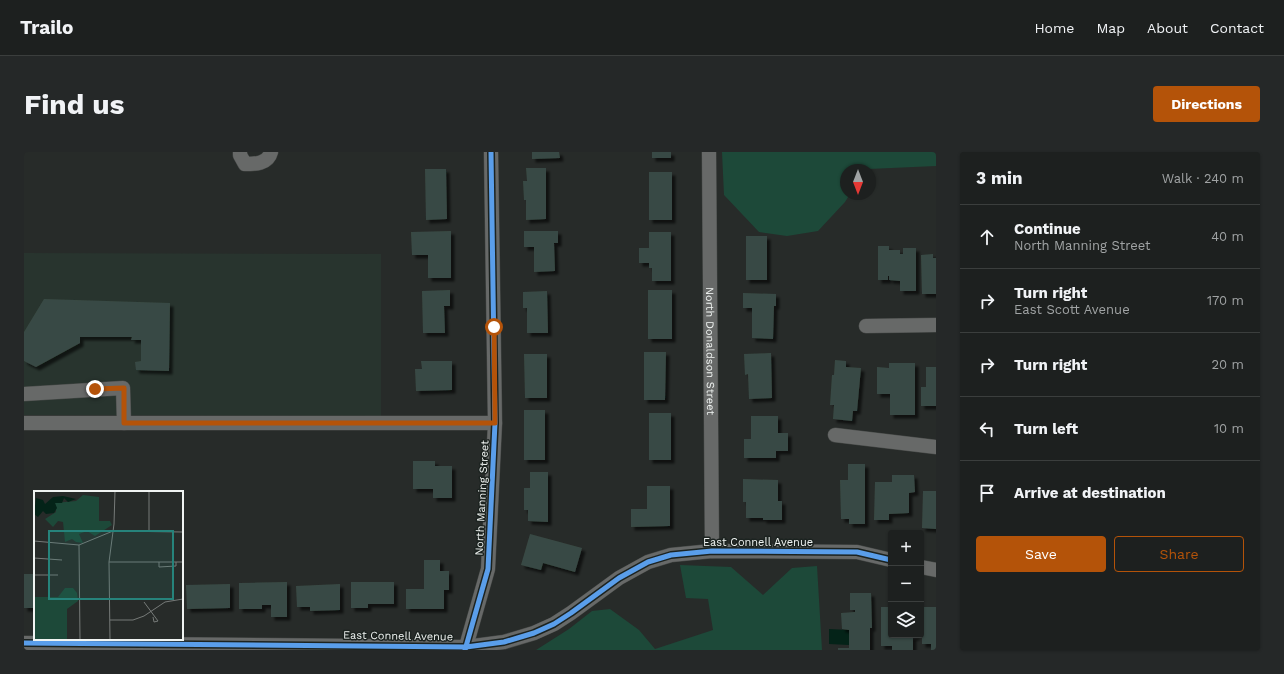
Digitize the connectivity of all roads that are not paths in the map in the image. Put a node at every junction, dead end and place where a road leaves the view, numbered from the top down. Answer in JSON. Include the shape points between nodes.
{"nodes":[{"id":1,"x":240,"y":152,"type":"edge"},
{"id":2,"x":271,"y":152,"type":"edge"},
{"id":3,"x":491,"y":152,"type":"edge"},
{"id":4,"x":709,"y":152,"type":"edge"},
{"id":5,"x":866,"y":326,"type":"dead end"},
{"id":6,"x":936,"y":326,"type":"edge"},
{"id":7,"x":24,"y":394,"type":"edge"},
{"id":8,"x":24,"y":423,"type":"edge"},
{"id":9,"x":124,"y":423,"type":"junction"},
{"id":10,"x":495,"y":423,"type":"junction"},
{"id":11,"x":835,"y":435,"type":"dead end"},
{"id":12,"x":936,"y":447,"type":"edge"},
{"id":13,"x":712,"y":551,"type":"junction"},
{"id":14,"x":888,"y":559,"type":"edge"},
{"id":15,"x":924,"y":568,"type":"edge"},
{"id":16,"x":936,"y":570,"type":"edge"},
{"id":17,"x":24,"y":643,"type":"edge"},
{"id":18,"x":198,"y":647,"type":"edge"},
{"id":19,"x":465,"y":648,"type":"edge"}],
"edges":[{"from":1,"to":2,"type":"street","via":[[245,164],[262,163]]},
{"from":3,"to":10,"type":"street","name":"North Manning Street"},
{"from":4,"to":13,"type":"street","name":"North Donaldson Street"},
{"from":5,"to":6,"type":"street"},
{"from":7,"to":9,"type":"street","via":[[124,388]]},
{"from":8,"to":9,"type":"street"},
{"from":9,"to":10,"type":"street"},
{"from":10,"to":19,"type":"street","name":"North Manning Street","via":[[488,569]]},
{"from":11,"to":12,"type":"street"},
{"from":13,"to":14,"type":"street","name":"East Connell Avenue","via":[[857,552]]},
{"from":13,"to":19,"type":"street","name":"East Connell Avenue","via":[[671,555],[648,562],[619,578],[547,627],[504,642]]},
{"from":15,"to":16,"type":"street"},
{"from":17,"to":18,"type":"street","name":"East Connell Avenue"},
{"from":18,"to":19,"type":"street","name":"East Connell Avenue"}]}
